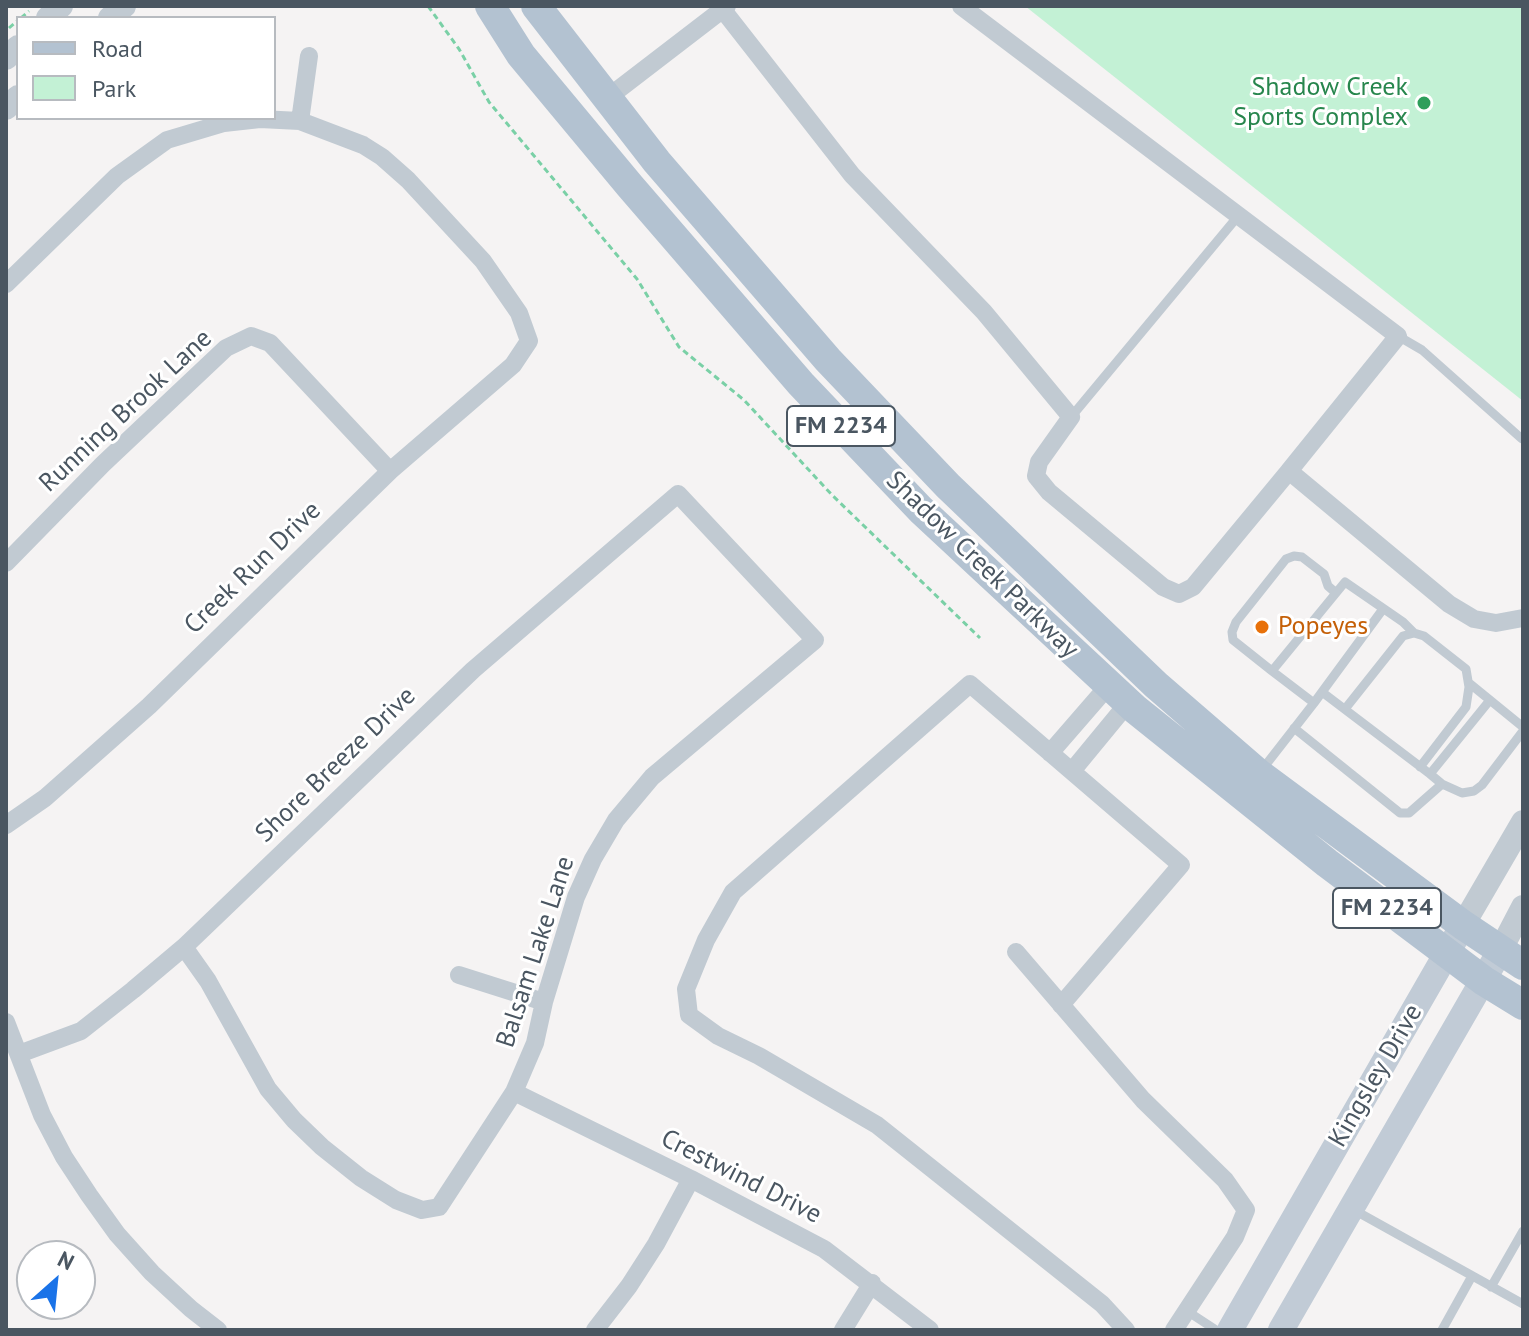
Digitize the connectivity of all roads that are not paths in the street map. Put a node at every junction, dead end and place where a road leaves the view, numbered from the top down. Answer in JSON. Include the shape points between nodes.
{"nodes":[{"id":1,"x":490,"y":6,"type":"edge"},
{"id":2,"x":536,"y":6,"type":"edge"},
{"id":3,"x":961,"y":6,"type":"edge"},
{"id":4,"x":725,"y":8,"type":"edge"},
{"id":5,"x":309,"y":56,"type":"dead end"},
{"id":6,"x":606,"y":99,"type":"junction"},
{"id":7,"x":251,"y":120,"type":"edge"},
{"id":8,"x":276,"y":120,"type":"edge"},
{"id":9,"x":300,"y":121,"type":"junction"},
{"id":10,"x":1239,"y":215,"type":"junction"},
{"id":11,"x":6,"y":284,"type":"edge"},
{"id":12,"x":1398,"y":336,"type":"junction"},
{"id":13,"x":1071,"y":417,"type":"junction"},
{"id":14,"x":1522,"y":439,"type":"edge"},
{"id":15,"x":390,"y":471,"type":"junction"},
{"id":16,"x":1289,"y":471,"type":"junction"},
{"id":17,"x":678,"y":494,"type":"joint"},
{"id":18,"x":6,"y":563,"type":"edge"},
{"id":19,"x":1336,"y":593,"type":"junction"},
{"id":20,"x":1383,"y":609,"type":"junction"},
{"id":21,"x":1523,"y":618,"type":"edge"},
{"id":22,"x":1414,"y":633,"type":"junction"},
{"id":23,"x":1272,"y":671,"type":"junction"},
{"id":24,"x":1469,"y":683,"type":"junction"},
{"id":25,"x":1322,"y":692,"type":"junction"},
{"id":26,"x":1119,"y":694,"type":"junction"},
{"id":27,"x":1490,"y":700,"type":"junction"},
{"id":28,"x":1314,"y":703,"type":"junction"},
{"id":29,"x":1345,"y":709,"type":"junction"},
{"id":30,"x":1294,"y":728,"type":"junction"},
{"id":31,"x":1523,"y":729,"type":"edge"},
{"id":32,"x":1050,"y":753,"type":"junction"},
{"id":33,"x":1420,"y":767,"type":"junction"},
{"id":34,"x":1072,"y":771,"type":"junction"},
{"id":35,"x":1259,"y":774,"type":"junction"},
{"id":36,"x":1430,"y":774,"type":"junction"},
{"id":37,"x":1442,"y":784,"type":"junction"},
{"id":38,"x":1523,"y":822,"type":"edge"},
{"id":39,"x":6,"y":825,"type":"edge"},
{"id":40,"x":1523,"y":907,"type":"edge"},
{"id":41,"x":1463,"y":925,"type":"junction"},
{"id":42,"x":184,"y":947,"type":"junction"},
{"id":43,"x":1016,"y":952,"type":"dead end"},
{"id":44,"x":1447,"y":953,"type":"junction"},
{"id":45,"x":1512,"y":958,"type":"edge"},
{"id":46,"x":459,"y":975,"type":"dead end"},
{"id":47,"x":1484,"y":981,"type":"junction"},
{"id":48,"x":544,"y":1002,"type":"junction"},
{"id":49,"x":1061,"y":1005,"type":"junction"},
{"id":50,"x":1523,"y":1005,"type":"edge"},
{"id":51,"x":6,"y":1022,"type":"edge"},
{"id":52,"x":19,"y":1054,"type":"junction"},
{"id":53,"x":514,"y":1092,"type":"junction"},
{"id":54,"x":691,"y":1179,"type":"junction"},
{"id":55,"x":1351,"y":1208,"type":"junction"},
{"id":56,"x":1523,"y":1231,"type":"edge"},
{"id":57,"x":1519,"y":1248,"type":"edge"},
{"id":58,"x":1472,"y":1276,"type":"junction"},
{"id":59,"x":872,"y":1283,"type":"junction"},
{"id":60,"x":1491,"y":1287,"type":"junction"},
{"id":61,"x":1523,"y":1304,"type":"edge"},
{"id":62,"x":1187,"y":1311,"type":"junction"},
{"id":63,"x":218,"y":1330,"type":"edge"},
{"id":64,"x":595,"y":1330,"type":"edge"},
{"id":65,"x":843,"y":1330,"type":"edge"},
{"id":66,"x":930,"y":1330,"type":"edge"},
{"id":67,"x":1126,"y":1330,"type":"edge"},
{"id":68,"x":1174,"y":1330,"type":"edge"},
{"id":69,"x":1216,"y":1330,"type":"edge"},
{"id":70,"x":1230,"y":1330,"type":"edge"},
{"id":71,"x":1281,"y":1330,"type":"edge"},
{"id":72,"x":1442,"y":1330,"type":"edge"}],
"edges":[{"from":1,"to":26,"type":"main road","name":"Shadow Creek Parkway","number":"FM 2234","via":[[521,55],[801,384],[921,510]]},
{"from":2,"to":6,"type":"main road","name":"Shadow Creek Parkway","number":"FM 2234"},
{"from":3,"to":10,"type":"street"},
{"from":4,"to":6,"type":"street"},
{"from":4,"to":13,"type":"street","via":[[852,175],[984,312]]},
{"from":5,"to":9,"type":"street"},
{"from":6,"to":35,"type":"main road","name":"Shadow Creek Parkway","number":"FM 2234","via":[[828,360],[948,486],[1156,685]]},
{"from":7,"to":11,"type":"street","via":[[167,140],[117,176]]},
{"from":8,"to":9,"type":"street"},
{"from":9,"to":15,"type":"street","name":"Creek Run Drive","via":[[363,145],[408,180],[483,261],[519,313],[529,341],[513,365]]},
{"from":10,"to":12,"type":"street"},
{"from":10,"to":13,"type":"lane"},
{"from":12,"to":14,"type":"lane","via":[[1422,350]]},
{"from":12,"to":16,"type":"street"},
{"from":13,"to":16,"type":"street","via":[[1039,462],[1036,476],[1163,587],[1179,594],[1193,587]]},
{"from":15,"to":18,"type":"street","name":"Running Brook Lane","via":[[270,343],[251,336],[226,348]]},
{"from":15,"to":39,"type":"street","name":"Creek Run Drive","via":[[149,706],[45,798]]},
{"from":16,"to":21,"type":"street","via":[[1449,604],[1474,619],[1496,623]]},
{"from":17,"to":42,"type":"street","name":"Shore Breeze Drive","via":[[473,670]]},
{"from":17,"to":48,"type":"street","name":"Balsam Lake Lane","via":[[815,640],[652,777],[616,820],[576,897]]},
{"from":19,"to":20,"type":"lane","via":[[1345,582]]},
{"from":19,"to":23,"type":"lane"},
{"from":19,"to":23,"type":"lane","via":[[1324,574],[1302,557],[1286,559],[1232,632],[1233,640]]},
{"from":20,"to":22,"type":"lane"},
{"from":20,"to":25,"type":"lane"},
{"from":22,"to":24,"type":"lane","via":[[1466,669]]},
{"from":22,"to":29,"type":"lane","via":[[1403,636]]},
{"from":23,"to":28,"type":"lane"},
{"from":24,"to":27,"type":"lane"},
{"from":24,"to":33,"type":"lane","via":[[1466,707]]},
{"from":25,"to":28,"type":"lane"},
{"from":25,"to":29,"type":"lane"},
{"from":26,"to":32,"type":"street"},
{"from":26,"to":34,"type":"street"},
{"from":26,"to":44,"type":"main road","name":"Shadow Creek Parkway","number":"FM 2234","via":[[1243,798]]},
{"from":27,"to":31,"type":"lane"},
{"from":27,"to":36,"type":"lane"},
{"from":28,"to":30,"type":"lane"},
{"from":29,"to":33,"type":"lane"},
{"from":30,"to":35,"type":"lane"},
{"from":30,"to":37,"type":"lane","via":[[1400,813],[1409,813]]},
{"from":31,"to":37,"type":"lane","via":[[1474,791],[1462,793]]},
{"from":32,"to":34,"type":"street"},
{"from":32,"to":67,"type":"street","via":[[970,684],[733,892],[686,989],[689,1015],[877,1125],[1102,1304]]},
{"from":33,"to":36,"type":"lane"},
{"from":34,"to":49,"type":"street","via":[[1181,865]]},
{"from":35,"to":41,"type":"main road","name":"Shadow Creek Parkway","number":"FM 2234"},
{"from":36,"to":37,"type":"lane"},
{"from":38,"to":41,"type":"street","name":"Kingsley Drive"},
{"from":40,"to":45,"type":"street","name":"Kingsley Drive"},
{"from":41,"to":44,"type":"main road","name":"Kingsley Drive"},
{"from":41,"to":45,"type":"main road","name":"Shadow Creek Parkway","number":"FM 2234"},
{"from":42,"to":52,"type":"street","name":"Shore Breeze Drive","via":[[81,1031]]},
{"from":42,"to":53,"type":"street","name":"Balsam Lake Lane","via":[[268,1089],[322,1147],[396,1200],[422,1210],[439,1207]]},
{"from":43,"to":49,"type":"street"},
{"from":44,"to":47,"type":"main road","name":"Shadow Creek Parkway","number":"FM 2234"},
{"from":44,"to":70,"type":"main road","name":"Kingsley Drive"},
{"from":45,"to":47,"type":"main road","name":"Kingsley Drive"},
{"from":46,"to":48,"type":"street"},
{"from":47,"to":50,"type":"main road","name":"Shadow Creek Parkway","number":"FM 2234"},
{"from":47,"to":55,"type":"main road","name":"Kingsley Drive"},
{"from":48,"to":53,"type":"street","name":"Balsam Lake Lane","via":[[535,1043]]},
{"from":49,"to":62,"type":"street","via":[[1143,1100],[1225,1180],[1246,1210],[1235,1237]]},
{"from":51,"to":52,"type":"street"},
{"from":52,"to":63,"type":"street","via":[[42,1115],[96,1205],[152,1273]]},
{"from":53,"to":54,"type":"street","name":"Crestwind Drive"},
{"from":54,"to":59,"type":"street","name":"Crestwind Drive","via":[[824,1249]]},
{"from":54,"to":64,"type":"street","via":[[656,1244]]},
{"from":55,"to":58,"type":"lane"},
{"from":55,"to":71,"type":"main road","name":"Kingsley Drive"},
{"from":56,"to":57,"type":"lane"},
{"from":57,"to":60,"type":"lane"},
{"from":58,"to":60,"type":"lane"},
{"from":58,"to":72,"type":"lane"},
{"from":59,"to":65,"type":"street"},
{"from":59,"to":66,"type":"street","name":"Crestwind Drive"},
{"from":60,"to":61,"type":"lane"},
{"from":62,"to":68,"type":"street"},
{"from":62,"to":69,"type":"lane"}]}
